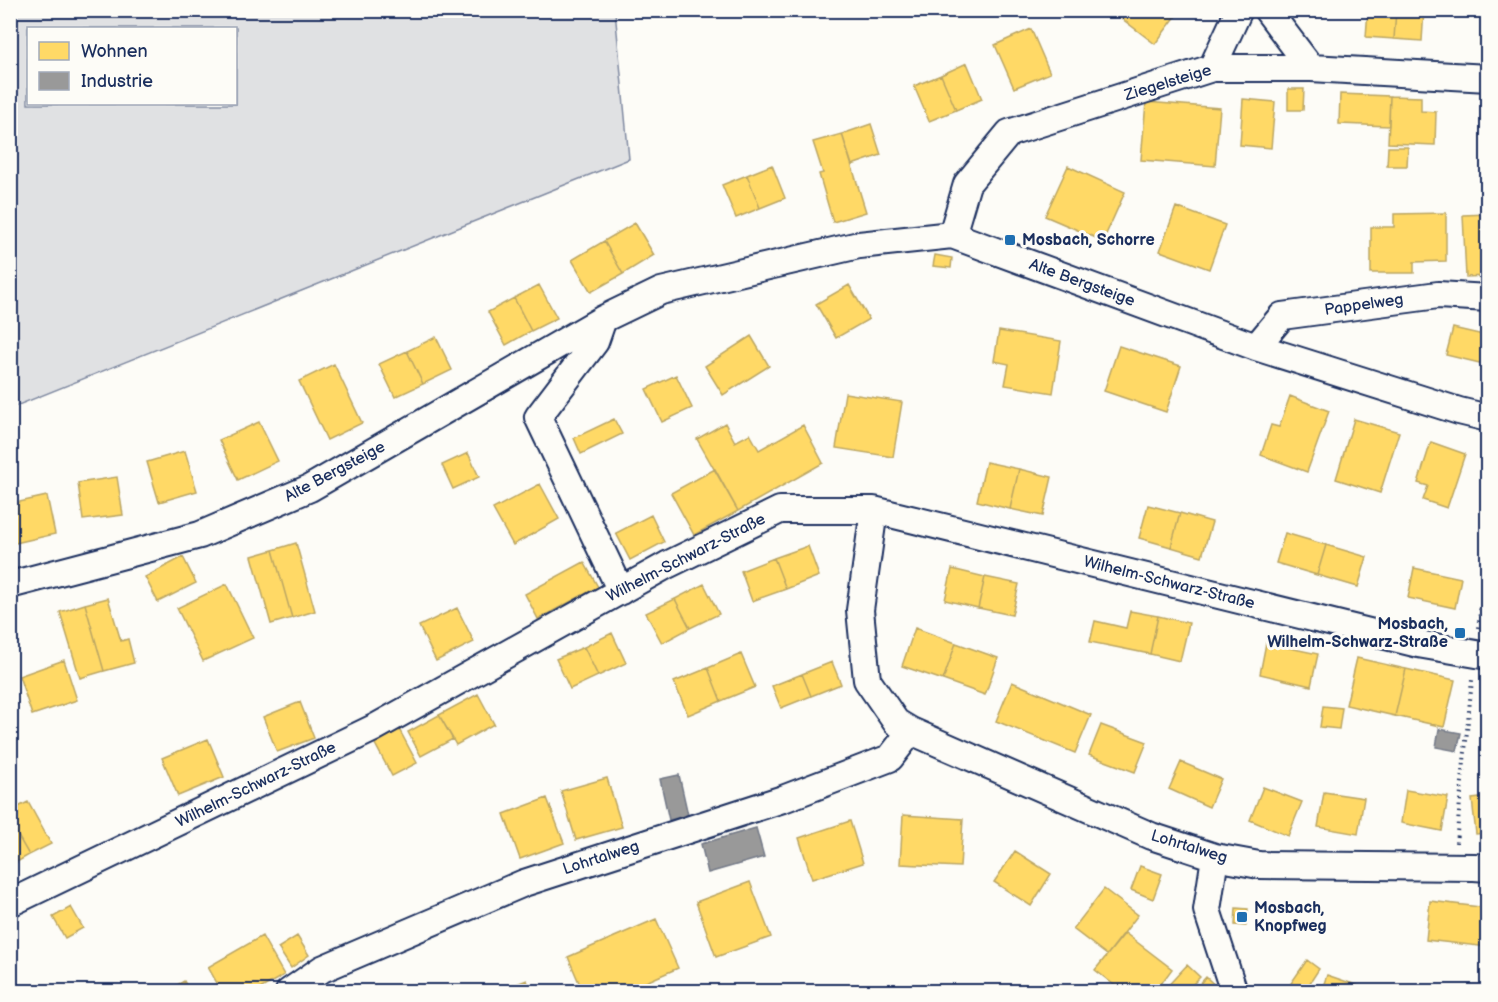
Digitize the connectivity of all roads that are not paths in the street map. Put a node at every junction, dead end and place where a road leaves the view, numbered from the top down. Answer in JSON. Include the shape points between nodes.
{"nodes":[{"id":1,"x":1239,"y":10,"type":"edge"},
{"id":2,"x":1267,"y":10,"type":"edge"},
{"id":3,"x":1311,"y":68,"type":"junction"},
{"id":4,"x":1212,"y":69,"type":"junction"},
{"id":5,"x":1488,"y":78,"type":"edge"},
{"id":6,"x":952,"y":235,"type":"junction"},
{"id":7,"x":1488,"y":298,"type":"edge"},
{"id":8,"x":603,"y":319,"type":"junction"},
{"id":9,"x":1256,"y":347,"type":"junction"},
{"id":10,"x":1488,"y":418,"type":"edge"},
{"id":11,"x":874,"y":510,"type":"junction"},
{"id":12,"x":10,"y":585,"type":"edge"},
{"id":13,"x":621,"y":591,"type":"junction"},
{"id":14,"x":1481,"y":655,"type":"edge"},
{"id":15,"x":911,"y":731,"type":"junction"},
{"id":16,"x":1215,"y":857,"type":"junction"},
{"id":17,"x":1488,"y":868,"type":"edge"},
{"id":18,"x":10,"y":903,"type":"edge"},
{"id":19,"x":289,"y":992,"type":"edge"},
{"id":20,"x":1234,"y":992,"type":"edge"}],
"edges":[{"from":1,"to":4,"type":"street"},
{"from":2,"to":3,"type":"street"},
{"from":3,"to":4,"type":"street","name":"Ziegelsteige"},
{"from":3,"to":5,"type":"street","name":"Ziegelsteige"},
{"from":4,"to":6,"type":"street","name":"Ziegelsteige","via":[[1009,133],[967,184]]},
{"from":6,"to":8,"type":"street","name":"Alte Bergsteige","via":[[859,245],[661,291]]},
{"from":6,"to":9,"type":"street","name":"Alte Bergsteige"},
{"from":7,"to":9,"type":"street","name":"Pappelweg","via":[[1438,295],[1282,316]]},
{"from":8,"to":12,"type":"street","name":"Alte Bergsteige","via":[[310,488],[200,535]]},
{"from":8,"to":13,"type":"street","via":[[595,342],[538,417]]},
{"from":9,"to":10,"type":"street","name":"Alte Bergsteige"},
{"from":11,"to":13,"type":"street","name":"Wilhelm-Schwarz-Straße","via":[[780,510]]},
{"from":11,"to":14,"type":"street","name":"Wilhelm-Schwarz-Straße","via":[[1418,644]]},
{"from":11,"to":15,"type":"street","name":"Lohrtalweg","via":[[860,610],[867,680],[896,722]]},
{"from":13,"to":18,"type":"street","name":"Wilhelm-Schwarz-Straße","via":[[374,728]]},
{"from":15,"to":16,"type":"street","name":"Lohrtalweg","via":[[1150,836]]},
{"from":15,"to":19,"type":"street","name":"Lohrtalweg","via":[[890,758],[783,799],[524,883],[322,969]]},
{"from":16,"to":17,"type":"street","name":"Lohrtalweg","via":[[1259,865]]},
{"from":16,"to":20,"type":"street","via":[[1207,910]]}]}
